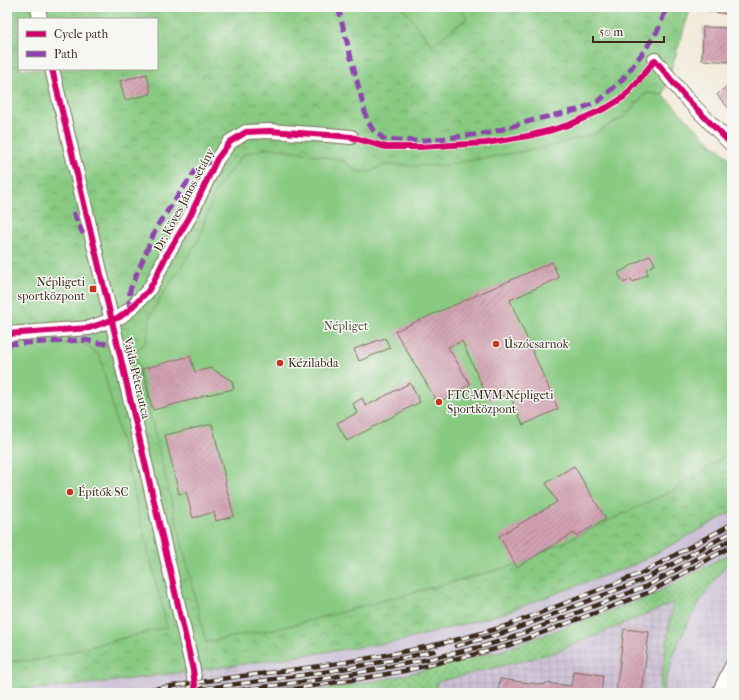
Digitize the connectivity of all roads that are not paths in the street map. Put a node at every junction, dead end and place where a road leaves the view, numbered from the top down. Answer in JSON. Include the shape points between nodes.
{"nodes":[{"id":1,"x":38,"y":7,"type":"edge"},
{"id":2,"x":40,"y":18,"type":"edge"},
{"id":3,"x":655,"y":60,"type":"dead end"},
{"id":4,"x":52,"y":70,"type":"edge"},
{"id":5,"x":351,"y":137,"type":"dead end"},
{"id":6,"x":732,"y":145,"type":"edge"},
{"id":7,"x":112,"y":320,"type":"junction"},
{"id":8,"x":7,"y":334,"type":"edge"},
{"id":9,"x":732,"y":666,"type":"edge"},
{"id":10,"x":196,"y":693,"type":"edge"},
{"id":11,"x":719,"y":693,"type":"edge"}],
"edges":[{"from":1,"to":2,"type":"street"},
{"from":3,"to":6,"type":"street","via":[[685,97]]},
{"from":4,"to":7,"type":"street","name":"Vajda Péter utca"},
{"from":5,"to":7,"type":"street","name":"Dr. Köves János sétány","via":[[246,132],[230,142],[217,159],[189,218],[148,291],[124,315]]},
{"from":7,"to":8,"type":"street","name":"Dr. Köves János sétány","via":[[89,328]]},
{"from":7,"to":10,"type":"street","name":"Vajda Péter utca","via":[[193,670]]},
{"from":9,"to":11,"type":"street"}]}
